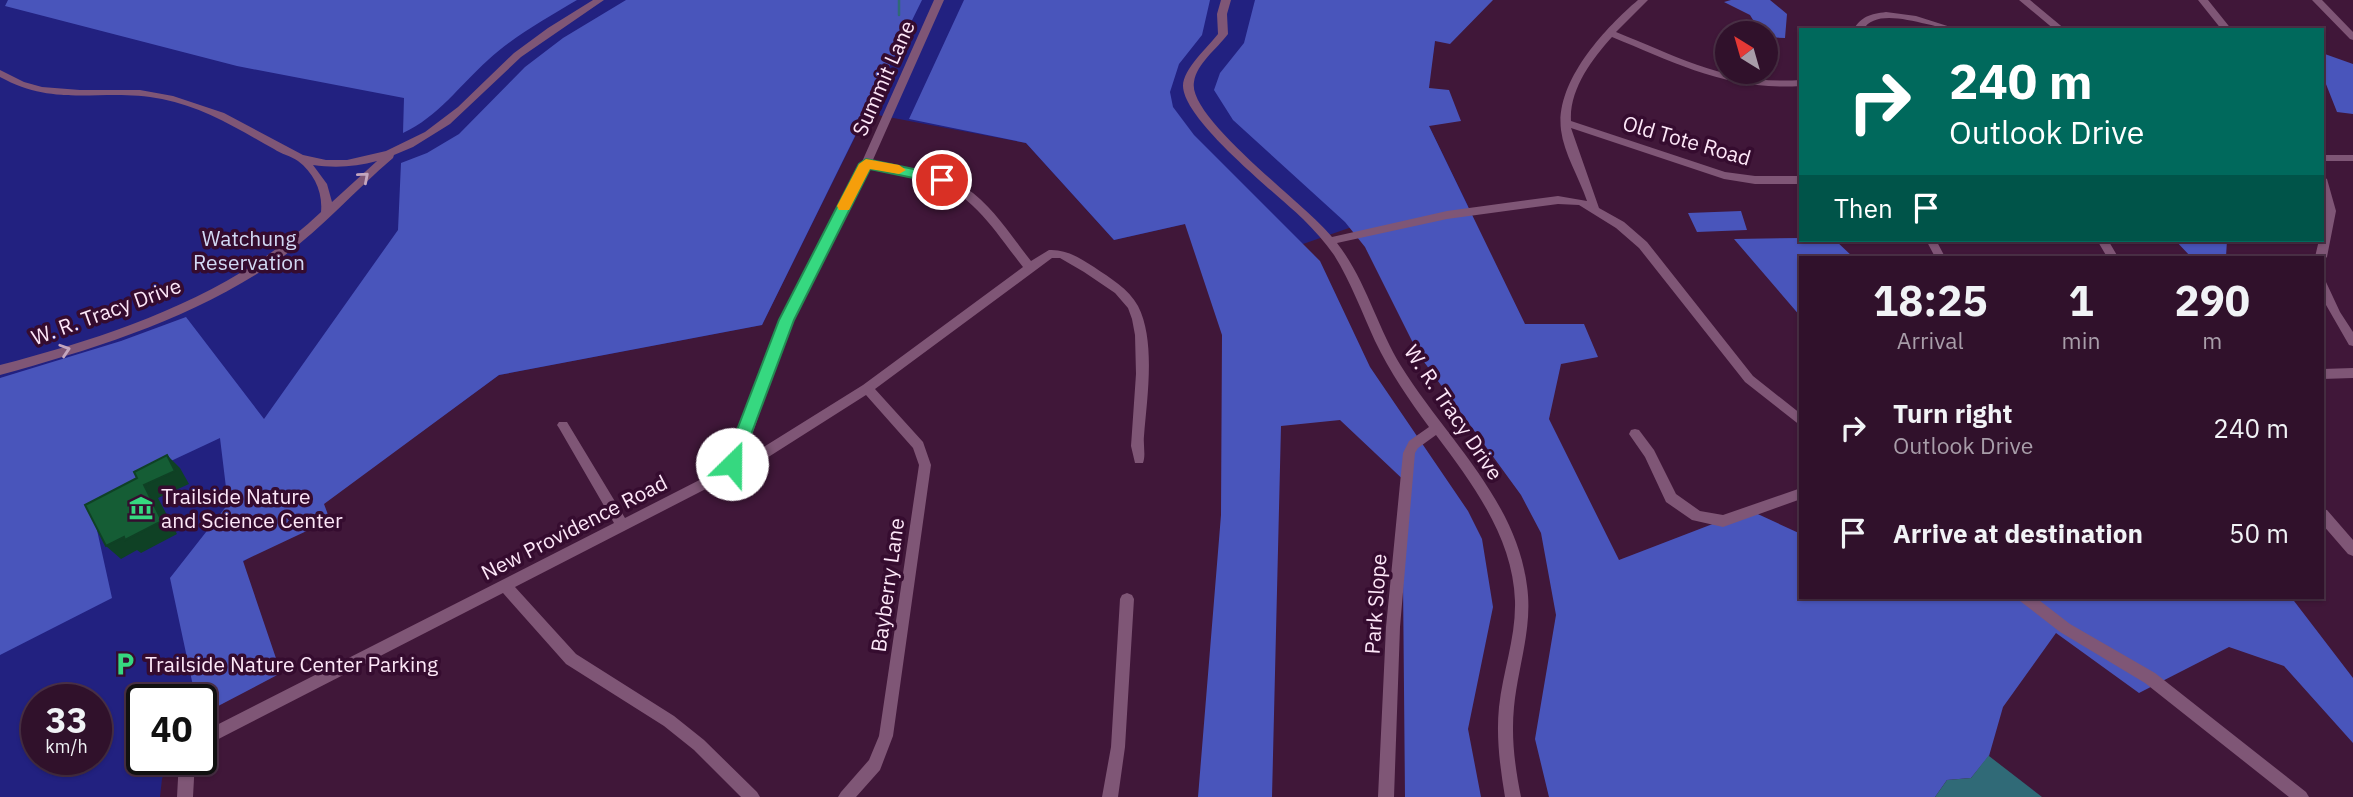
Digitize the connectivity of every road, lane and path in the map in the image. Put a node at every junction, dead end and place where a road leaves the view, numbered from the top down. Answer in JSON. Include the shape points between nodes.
{"nodes":[{"id":1,"x":598,"y":0,"type":"edge"},
{"id":2,"x":939,"y":0,"type":"edge"},
{"id":3,"x":1226,"y":0,"type":"edge"},
{"id":4,"x":2024,"y":0,"type":"edge"},
{"id":5,"x":2203,"y":0,"type":"edge"},
{"id":6,"x":2317,"y":0,"type":"edge"},
{"id":7,"x":1640,"y":1,"type":"edge"},
{"id":8,"x":1859,"y":28,"type":"edge"},
{"id":9,"x":1949,"y":28,"type":"edge"},
{"id":10,"x":2059,"y":28,"type":"edge"},
{"id":11,"x":2225,"y":28,"type":"edge"},
{"id":12,"x":1611,"y":33,"type":"junction"},
{"id":13,"x":2353,"y":37,"type":"edge"},
{"id":14,"x":1,"y":75,"type":"edge"},
{"id":15,"x":1799,"y":83,"type":"edge"},
{"id":16,"x":1564,"y":123,"type":"junction"},
{"id":17,"x":395,"y":151,"type":"junction"},
{"id":18,"x":2324,"y":158,"type":"edge"},
{"id":19,"x":2353,"y":158,"type":"edge"},
{"id":20,"x":302,"y":159,"type":"junction"},
{"id":21,"x":866,"y":164,"type":"junction"},
{"id":22,"x":1799,"y":180,"type":"edge"},
{"id":23,"x":2324,"y":186,"type":"edge"},
{"id":24,"x":1594,"y":207,"type":"junction"},
{"id":25,"x":326,"y":214,"type":"junction"},
{"id":26,"x":1331,"y":241,"type":"junction"},
{"id":27,"x":2321,"y":256,"type":"edge"},
{"id":28,"x":1030,"y":268,"type":"junction"},
{"id":29,"x":2324,"y":290,"type":"edge"},
{"id":30,"x":2353,"y":342,"type":"edge"},
{"id":31,"x":0,"y":370,"type":"edge"},
{"id":32,"x":2353,"y":373,"type":"edge"},
{"id":33,"x":2324,"y":374,"type":"edge"},
{"id":34,"x":867,"y":388,"type":"junction"},
{"id":35,"x":1799,"y":419,"type":"edge"},
{"id":36,"x":563,"y":425,"type":"dead end"},
{"id":37,"x":1437,"y":428,"type":"junction"},
{"id":38,"x":1635,"y":434,"type":"dead end"},
{"id":39,"x":1139,"y":459,"type":"dead end"},
{"id":40,"x":722,"y":475,"type":"junction"},
{"id":41,"x":1799,"y":494,"type":"edge"},
{"id":42,"x":2324,"y":516,"type":"edge"},
{"id":43,"x":622,"y":525,"type":"junction"},
{"id":44,"x":2353,"y":550,"type":"edge"},
{"id":45,"x":505,"y":586,"type":"junction"},
{"id":46,"x":1127,"y":599,"type":"dead end"},
{"id":47,"x":2028,"y":599,"type":"edge"},
{"id":48,"x":217,"y":733,"type":"edge"},
{"id":49,"x":186,"y":775,"type":"edge"},
{"id":50,"x":185,"y":797,"type":"edge"},
{"id":51,"x":752,"y":797,"type":"edge"},
{"id":52,"x":846,"y":797,"type":"edge"},
{"id":53,"x":1110,"y":797,"type":"edge"},
{"id":54,"x":1386,"y":797,"type":"edge"},
{"id":55,"x":1513,"y":797,"type":"edge"},
{"id":56,"x":2301,"y":797,"type":"edge"}],
"edges":[{"from":1,"to":17,"type":"street","name":"W. R. Tracy Drive","via":[[539,37],[446,122]]},
{"from":2,"to":21,"type":"street","name":"Summit Lane"},
{"from":3,"to":26,"type":"street","name":"W. R. Tracy Drive","via":[[1223,34],[1194,70],[1188,84],[1190,98],[1213,130]]},
{"from":4,"to":10,"type":"street"},
{"from":5,"to":11,"type":"street"},
{"from":6,"to":13,"type":"street"},
{"from":7,"to":12,"type":"street"},
{"from":8,"to":9,"type":"street","via":[[1867,16],[1888,12]]},
{"from":12,"to":15,"type":"street","via":[[1730,80],[1773,86]]},
{"from":12,"to":16,"type":"street","via":[[1568,95]]},
{"from":14,"to":20,"type":"street","name":"W. R. Tracy Drive","via":[[68,95],[143,93],[183,101]]},
{"from":16,"to":22,"type":"street","name":"Old Tote Road","via":[[1724,175]]},
{"from":16,"to":24,"type":"street"},
{"from":17,"to":20,"type":"street","name":"W. R. Tracy Drive","via":[[346,162]]},
{"from":25,"to":17,"type":"street","name":"W. R. Tracy Drive","one_way":true},
{"from":18,"to":19,"type":"street"},
{"from":20,"to":25,"type":"street","name":"W. R. Tracy Drive","via":[[325,189]]},
{"from":21,"to":28,"type":"street","via":[[933,176],[960,188]]},
{"from":21,"to":40,"type":"street","name":"Summit Lane","via":[[786,320],[737,456]]},
{"from":23,"to":27,"type":"street","via":[[2332,211]]},
{"from":24,"to":26,"type":"street","via":[[1558,200],[1428,218]]},
{"from":24,"to":35,"type":"street","via":[[1643,245],[1740,368]]},
{"from":31,"to":25,"type":"street","name":"W. R. Tracy Drive","one_way":true,"via":[[104,338],[188,304],[277,255]]},
{"from":26,"to":37,"type":"street","name":"W. R. Tracy Drive","via":[[1395,366]]},
{"from":28,"to":34,"type":"street","name":"New Providence Road"},
{"from":28,"to":39,"type":"street","name":"New Providence Road","via":[[1053,253],[1063,255],[1119,291],[1136,313],[1141,332]]},
{"from":29,"to":30,"type":"street"},
{"from":32,"to":33,"type":"street"},
{"from":34,"to":40,"type":"street","name":"New Providence Road"},
{"from":34,"to":52,"type":"street","name":"Bayberry Lane","via":[[919,446],[926,465],[886,736],[875,765]]},
{"from":36,"to":43,"type":"street"},
{"from":37,"to":54,"type":"street","name":"Park Slope","via":[[1409,453],[1393,627]]},
{"from":37,"to":55,"type":"street","name":"W. R. Tracy Drive","via":[[1489,502],[1517,564],[1522,618],[1505,723]]},
{"from":38,"to":41,"type":"street","via":[[1655,463],[1665,491],[1697,516],[1723,521]]},
{"from":40,"to":43,"type":"street","name":"New Providence Road"},
{"from":42,"to":44,"type":"street"},
{"from":43,"to":45,"type":"street","name":"New Providence Road"},
{"from":45,"to":48,"type":"street","name":"New Providence Road"},
{"from":45,"to":51,"type":"street","via":[[570,659],[669,721]]},
{"from":46,"to":53,"type":"street","via":[[1118,747]]},
{"from":47,"to":56,"type":"street","via":[[2065,628],[2150,678]]},
{"from":49,"to":50,"type":"street"}]}
